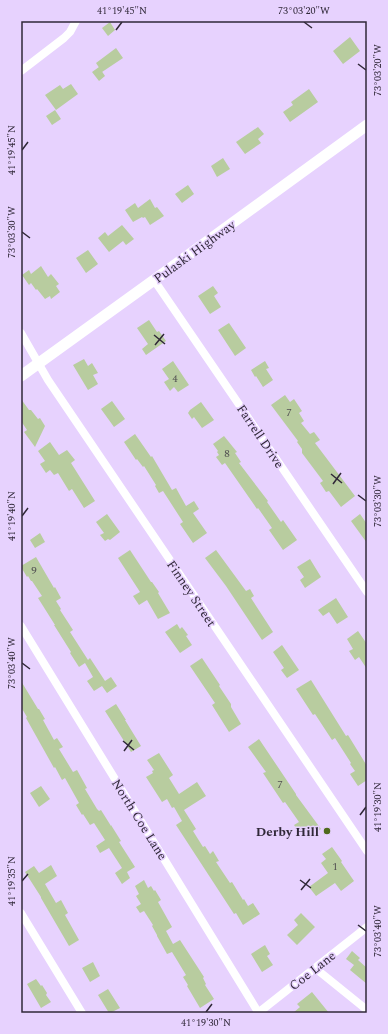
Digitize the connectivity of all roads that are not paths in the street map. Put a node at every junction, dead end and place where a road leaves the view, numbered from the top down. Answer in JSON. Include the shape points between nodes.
{"nodes":[{"id":1,"x":76,"y":21,"type":"edge"},
{"id":2,"x":21,"y":70,"type":"edge"},
{"id":3,"x":367,"y":125,"type":"edge"},
{"id":4,"x":154,"y":280,"type":"junction"},
{"id":5,"x":21,"y":333,"type":"edge"},
{"id":6,"x":38,"y":364,"type":"junction"},
{"id":7,"x":21,"y":376,"type":"edge"},
{"id":8,"x":367,"y":592,"type":"edge"},
{"id":9,"x":21,"y":626,"type":"edge"},
{"id":10,"x":367,"y":851,"type":"edge"},
{"id":11,"x":21,"y":913,"type":"edge"},
{"id":12,"x":367,"y":927,"type":"edge"},
{"id":13,"x":315,"y":968,"type":"junction"},
{"id":14,"x":367,"y":1010,"type":"edge"},
{"id":15,"x":82,"y":1013,"type":"edge"},
{"id":16,"x":258,"y":1013,"type":"edge"}],
"edges":[{"from":1,"to":2,"type":"street","via":[[64,38]]},
{"from":3,"to":4,"type":"main road","name":"Pulaski Highway"},
{"from":4,"to":6,"type":"main road","name":"Pulaski Highway"},
{"from":4,"to":8,"type":"street","name":"Farrell Drive"},
{"from":5,"to":6,"type":"street","name":"Finney Street"},
{"from":6,"to":7,"type":"main road","name":"Pulaski Highway"},
{"from":6,"to":10,"type":"street","name":"Finney Street"},
{"from":9,"to":16,"type":"street","name":"North Coe Lane"},
{"from":11,"to":15,"type":"street"},
{"from":12,"to":13,"type":"street","name":"Coe Lane"},
{"from":13,"to":14,"type":"street"},
{"from":13,"to":16,"type":"street","name":"Coe Lane"}]}
